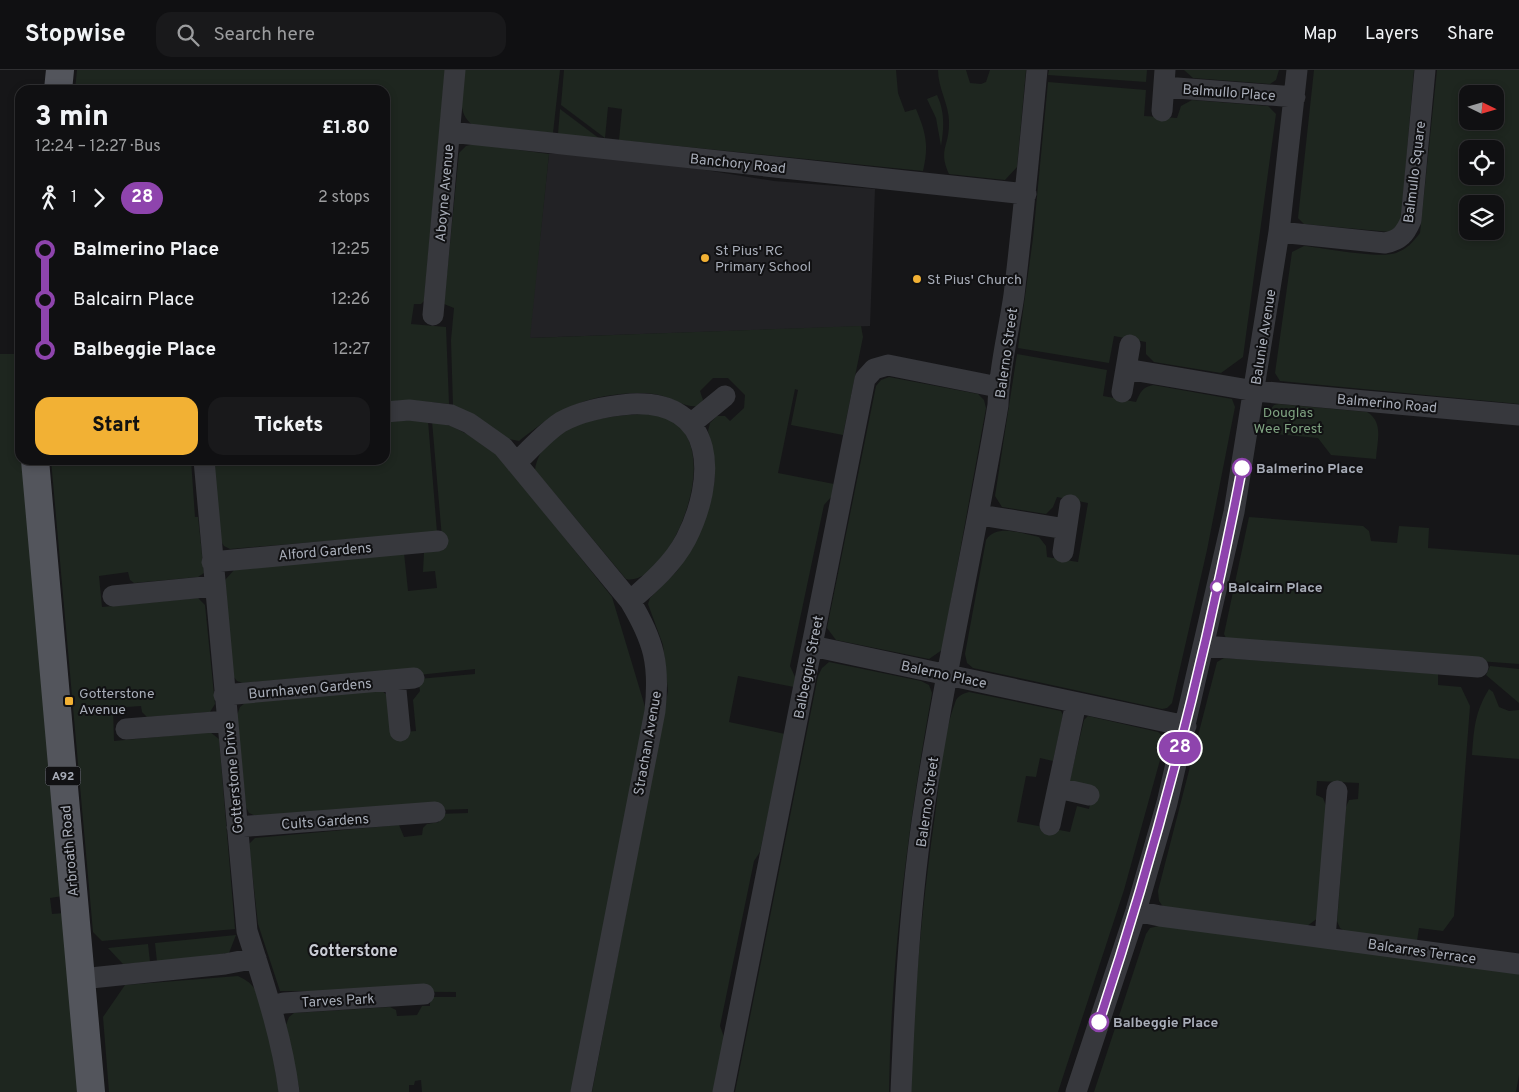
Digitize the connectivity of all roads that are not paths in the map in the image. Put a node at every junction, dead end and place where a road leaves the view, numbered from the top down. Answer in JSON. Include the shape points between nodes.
{"nodes":[{"id":1,"x":60,"y":70,"type":"edge"},
{"id":2,"x":455,"y":70,"type":"edge"},
{"id":3,"x":1037,"y":70,"type":"edge"},
{"id":4,"x":1297,"y":70,"type":"edge"},
{"id":5,"x":1425,"y":70,"type":"edge"},
{"id":6,"x":1165,"y":79,"type":"edge"},
{"id":7,"x":58,"y":85,"type":"edge"},
{"id":8,"x":1295,"y":97,"type":"junction"},
{"id":9,"x":1162,"y":110,"type":"dead end"},
{"id":10,"x":450,"y":132,"type":"junction"},
{"id":11,"x":1026,"y":194,"type":"junction"},
{"id":12,"x":1279,"y":232,"type":"junction"},
{"id":13,"x":433,"y":315,"type":"dead end"},
{"id":14,"x":1130,"y":345,"type":"dead end"},
{"id":15,"x":1126,"y":369,"type":"junction"},
{"id":16,"x":998,"y":387,"type":"junction"},
{"id":17,"x":1255,"y":391,"type":"junction"},
{"id":18,"x":1122,"y":392,"type":"dead end"},
{"id":19,"x":725,"y":396,"type":"dead end"},
{"id":20,"x":390,"y":412,"type":"edge"},
{"id":21,"x":1519,"y":415,"type":"edge"},
{"id":22,"x":692,"y":424,"type":"junction"},
{"id":23,"x":516,"y":463,"type":"junction"},
{"id":24,"x":35,"y":465,"type":"edge"},
{"id":25,"x":204,"y":465,"type":"edge"},
{"id":26,"x":1070,"y":505,"type":"dead end"},
{"id":27,"x":980,"y":515,"type":"junction"},
{"id":28,"x":1066,"y":529,"type":"junction"},
{"id":29,"x":438,"y":541,"type":"dead end"},
{"id":30,"x":1063,"y":552,"type":"dead end"},
{"id":31,"x":212,"y":562,"type":"junction"},
{"id":32,"x":215,"y":586,"type":"junction"},
{"id":33,"x":113,"y":596,"type":"dead end"},
{"id":34,"x":630,"y":601,"type":"junction"},
{"id":35,"x":812,"y":646,"type":"junction"},
{"id":36,"x":1204,"y":646,"type":"junction"},
{"id":37,"x":1478,"y":667,"type":"dead end"},
{"id":38,"x":948,"y":675,"type":"junction"},
{"id":39,"x":224,"y":695,"type":"junction"},
{"id":40,"x":1076,"y":703,"type":"junction"},
{"id":41,"x":227,"y":721,"type":"junction"},
{"id":42,"x":1186,"y":726,"type":"junction"},
{"id":43,"x":126,"y":729,"type":"dead end"},
{"id":44,"x":400,"y":731,"type":"dead end"},
{"id":45,"x":1058,"y":788,"type":"junction"},
{"id":46,"x":1337,"y":791,"type":"dead end"},
{"id":47,"x":1089,"y":794,"type":"dead end"},
{"id":48,"x":435,"y":812,"type":"dead end"},
{"id":49,"x":1050,"y":825,"type":"dead end"},
{"id":50,"x":237,"y":827,"type":"junction"},
{"id":51,"x":1136,"y":911,"type":"junction"},
{"id":52,"x":1325,"y":938,"type":"junction"},
{"id":53,"x":256,"y":958,"type":"junction"},
{"id":54,"x":1519,"y":964,"type":"edge"},
{"id":55,"x":81,"y":979,"type":"junction"},
{"id":56,"x":412,"y":1002,"type":"dead end"},
{"id":57,"x":271,"y":1006,"type":"junction"},
{"id":58,"x":91,"y":1092,"type":"edge"},
{"id":59,"x":289,"y":1092,"type":"edge"},
{"id":60,"x":581,"y":1092,"type":"edge"},
{"id":61,"x":723,"y":1092,"type":"edge"},
{"id":62,"x":901,"y":1092,"type":"edge"},
{"id":63,"x":1076,"y":1092,"type":"edge"}],
"edges":[{"from":1,"to":7,"type":"main road"},
{"from":2,"to":10,"type":"street","name":"Aboyne Avenue"},
{"from":3,"to":11,"type":"street","name":"Balerno Street"},
{"from":4,"to":8,"type":"street","name":"Balunie Avenue"},
{"from":5,"to":12,"type":"street","name":"Balmullo Square","via":[[1411,220],[1406,232],[1397,240],[1385,243]]},
{"from":6,"to":8,"type":"street","name":"Balmullo Place"},
{"from":6,"to":9,"type":"street","name":"Balmullo Place"},
{"from":8,"to":12,"type":"street","name":"Balunie Avenue"},
{"from":10,"to":11,"type":"street","name":"Banchory Road"},
{"from":10,"to":13,"type":"street","name":"Aboyne Avenue"},
{"from":11,"to":16,"type":"street","name":"Balerno Street"},
{"from":12,"to":17,"type":"street","name":"Balunie Avenue"},
{"from":14,"to":15,"type":"street"},
{"from":15,"to":17,"type":"street"},
{"from":15,"to":18,"type":"street"},
{"from":16,"to":27,"type":"street","name":"Balerno Street","via":[[998,405]]},
{"from":16,"to":35,"type":"street","name":"Balbeggie Street","via":[[888,365],[874,369],[865,379]]},
{"from":17,"to":21,"type":"street","name":"Balmerino Road"},
{"from":17,"to":36,"type":"street","name":"Balunie Avenue","via":[[1234,512]]},
{"from":19,"to":22,"type":"street"},
{"from":20,"to":23,"type":"street","name":"Strachan Avenue","via":[[409,410],[451,415],[496,442]]},
{"from":22,"to":23,"type":"street","via":[[672,409],[645,404],[587,410],[561,422]]},
{"from":22,"to":34,"type":"street","via":[[703,448],[705,475],[699,506],[686,539],[666,568]]},
{"from":23,"to":34,"type":"street","name":"Strachan Avenue"},
{"from":24,"to":55,"type":"main road","name":"Arbroath Road","number":"A92"},
{"from":25,"to":31,"type":"street","name":"Gotterstone Drive"},
{"from":26,"to":28,"type":"street"},
{"from":27,"to":28,"type":"street"},
{"from":27,"to":38,"type":"street","name":"Balerno Street"},
{"from":28,"to":30,"type":"street"},
{"from":29,"to":31,"type":"street","name":"Alford Gardens"},
{"from":31,"to":32,"type":"street","name":"Gotterstone Drive"},
{"from":32,"to":33,"type":"street"},
{"from":32,"to":39,"type":"street","name":"Gotterstone Drive"},
{"from":34,"to":60,"type":"street","name":"Strachan Avenue","via":[[646,629],[656,659],[658,685]]},
{"from":35,"to":38,"type":"street","name":"Balerno Place"},
{"from":35,"to":61,"type":"street","name":"Balbeggie Street"},
{"from":36,"to":37,"type":"street"},
{"from":36,"to":42,"type":"street","name":"Balunie Avenue"},
{"from":38,"to":40,"type":"street","name":"Balerno Place"},
{"from":38,"to":62,"type":"street","name":"Balerno Street","via":[[925,803],[907,961]]},
{"from":39,"to":41,"type":"street","name":"Gotterstone Drive"},
{"from":39,"to":44,"type":"street","name":"Burnhaven Gardens","via":[[405,679]]},
{"from":40,"to":42,"type":"street","name":"Balerno Place"},
{"from":40,"to":45,"type":"street"},
{"from":41,"to":43,"type":"street"},
{"from":41,"to":50,"type":"street","name":"Gotterstone Drive"},
{"from":42,"to":51,"type":"street","name":"Balunie Avenue"},
{"from":45,"to":47,"type":"street"},
{"from":45,"to":49,"type":"street"},
{"from":46,"to":52,"type":"street"},
{"from":48,"to":50,"type":"street","name":"Cults Gardens","via":[[413,823]]},
{"from":50,"to":53,"type":"street","name":"Gotterstone Drive","via":[[247,931]]},
{"from":51,"to":52,"type":"street","name":"Balcarres Terrace"},
{"from":51,"to":63,"type":"street","name":"Balunie Avenue"},
{"from":52,"to":54,"type":"street","name":"Balcarres Terrace"},
{"from":53,"to":55,"type":"street"},
{"from":53,"to":57,"type":"street","name":"Gotterstone Drive"},
{"from":55,"to":58,"type":"main road","name":"Arbroath Road","number":"A92"},
{"from":56,"to":57,"type":"street","name":"Tarves Park"},
{"from":57,"to":59,"type":"street","name":"Gotterstone Drive"}]}
